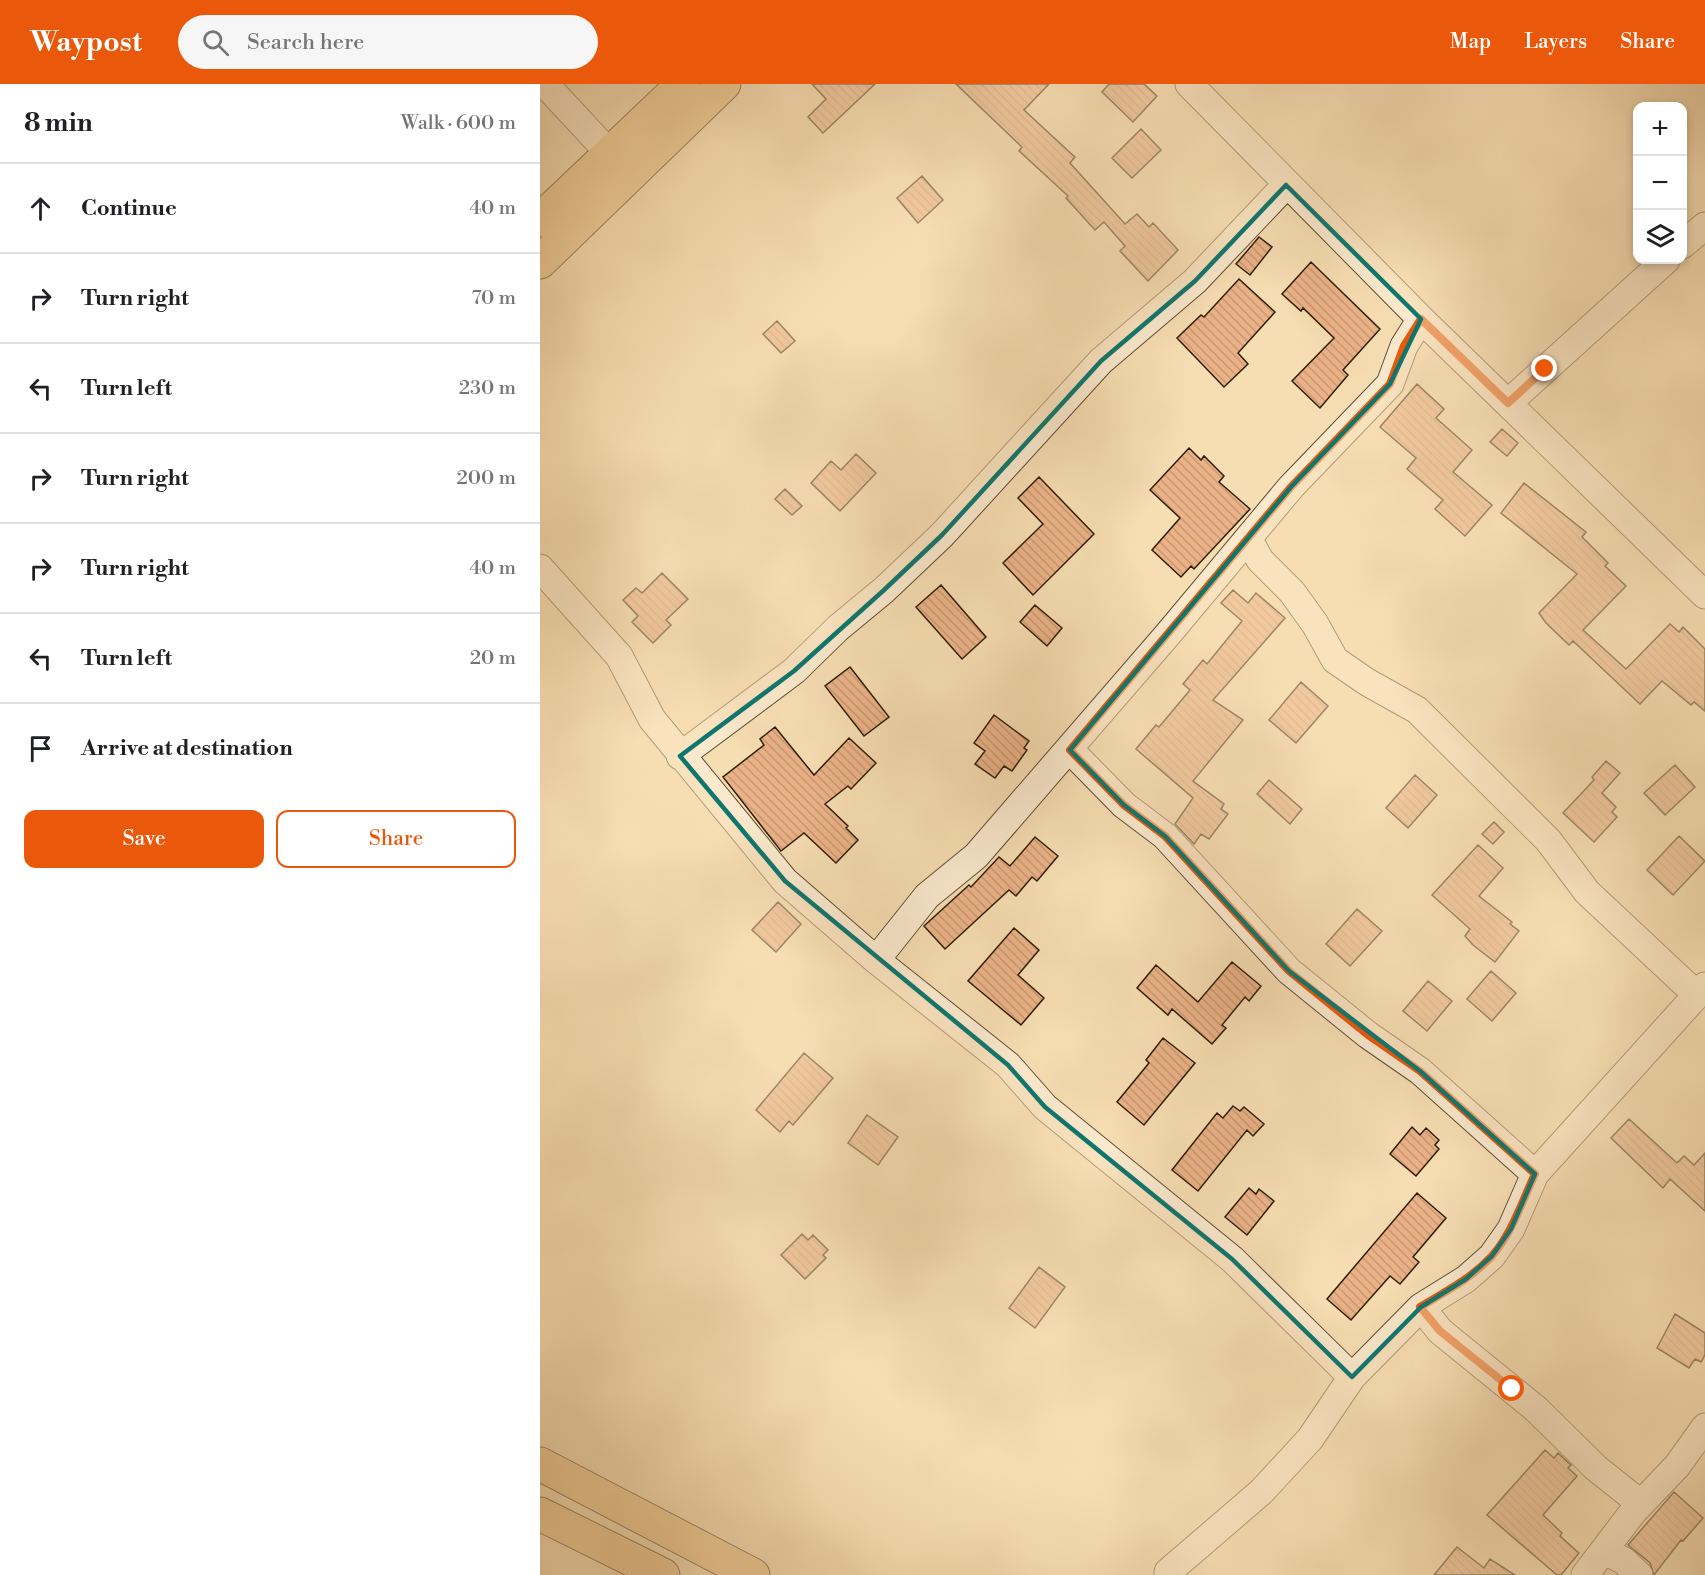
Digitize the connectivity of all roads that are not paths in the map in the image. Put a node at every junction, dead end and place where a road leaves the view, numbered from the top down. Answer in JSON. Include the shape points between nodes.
{"nodes":[{"id":1,"x":545,"y":84,"type":"edge"},
{"id":2,"x":683,"y":84,"type":"edge"},
{"id":3,"x":724,"y":84,"type":"edge"},
{"id":4,"x":1189,"y":84,"type":"edge"},
{"id":5,"x":610,"y":154,"type":"junction"},
{"id":6,"x":1286,"y":185,"type":"junction"},
{"id":7,"x":540,"y":220,"type":"edge"},
{"id":8,"x":1705,"y":226,"type":"edge"},
{"id":9,"x":1687,"y":241,"type":"edge"},
{"id":10,"x":540,"y":262,"type":"edge"},
{"id":11,"x":1662,"y":264,"type":"edge"},
{"id":12,"x":1421,"y":319,"type":"junction"},
{"id":13,"x":1508,"y":403,"type":"junction"},
{"id":14,"x":1249,"y":540,"type":"junction"},
{"id":15,"x":540,"y":568,"type":"edge"},
{"id":16,"x":1705,"y":595,"type":"edge"},
{"id":17,"x":1070,"y":750,"type":"junction"},
{"id":18,"x":680,"y":756,"type":"junction"},
{"id":19,"x":876,"y":960,"type":"junction"},
{"id":20,"x":1701,"y":991,"type":"edge"},
{"id":21,"x":1535,"y":1174,"type":"junction"},
{"id":22,"x":1420,"y":1307,"type":"junction"},
{"id":23,"x":1352,"y":1377,"type":"junction"},
{"id":24,"x":1705,"y":1427,"type":"edge"},
{"id":25,"x":540,"y":1464,"type":"edge"},
{"id":26,"x":1640,"y":1503,"type":"junction"},
{"id":27,"x":540,"y":1514,"type":"edge"},
{"id":28,"x":1605,"y":1551,"type":"junction"},
{"id":29,"x":1168,"y":1572,"type":"dead end"},
{"id":30,"x":663,"y":1575,"type":"edge"},
{"id":31,"x":753,"y":1575,"type":"edge"},
{"id":32,"x":1585,"y":1575,"type":"edge"},
{"id":33,"x":1638,"y":1575,"type":"edge"}],
"edges":[{"from":1,"to":5,"type":"street"},
{"from":2,"to":5,"type":"main road"},
{"from":3,"to":10,"type":"main road"},
{"from":4,"to":6,"type":"street"},
{"from":5,"to":7,"type":"main road"},
{"from":6,"to":12,"type":"street"},
{"from":6,"to":18,"type":"street","via":[[1195,281],[1101,361],[942,535],[794,671]]},
{"from":8,"to":9,"type":"street"},
{"from":11,"to":13,"type":"street"},
{"from":12,"to":13,"type":"street"},
{"from":12,"to":14,"type":"street","via":[[1404,346],[1390,384],[1291,487]]},
{"from":13,"to":16,"type":"street"},
{"from":14,"to":17,"type":"street"},
{"from":14,"to":20,"type":"street","via":[[1260,560],[1292,592],[1315,624],[1335,660],[1417,710],[1548,840],[1587,892]]},
{"from":15,"to":18,"type":"street","via":[[619,656],[651,719]]},
{"from":17,"to":19,"type":"street","via":[[976,856],[927,896]]},
{"from":17,"to":21,"type":"street","via":[[1124,805],[1165,836],[1289,971],[1420,1071]]},
{"from":18,"to":19,"type":"street","via":[[785,881]]},
{"from":19,"to":23,"type":"street","via":[[1008,1065],[1045,1107],[1232,1259]]},
{"from":20,"to":21,"type":"street"},
{"from":21,"to":22,"type":"street","via":[[1510,1229],[1491,1256],[1466,1279]]},
{"from":22,"to":23,"type":"street"},
{"from":22,"to":26,"type":"street","via":[[1440,1331],[1536,1409],[1574,1448]]},
{"from":23,"to":29,"type":"street","via":[[1310,1439],[1261,1492]]},
{"from":24,"to":26,"type":"street","via":[[1677,1466]]},
{"from":25,"to":31,"type":"main road"},
{"from":26,"to":28,"type":"street"},
{"from":27,"to":30,"type":"main road"},
{"from":28,"to":32,"type":"street"},
{"from":28,"to":33,"type":"street","via":[[1624,1561]]}]}
